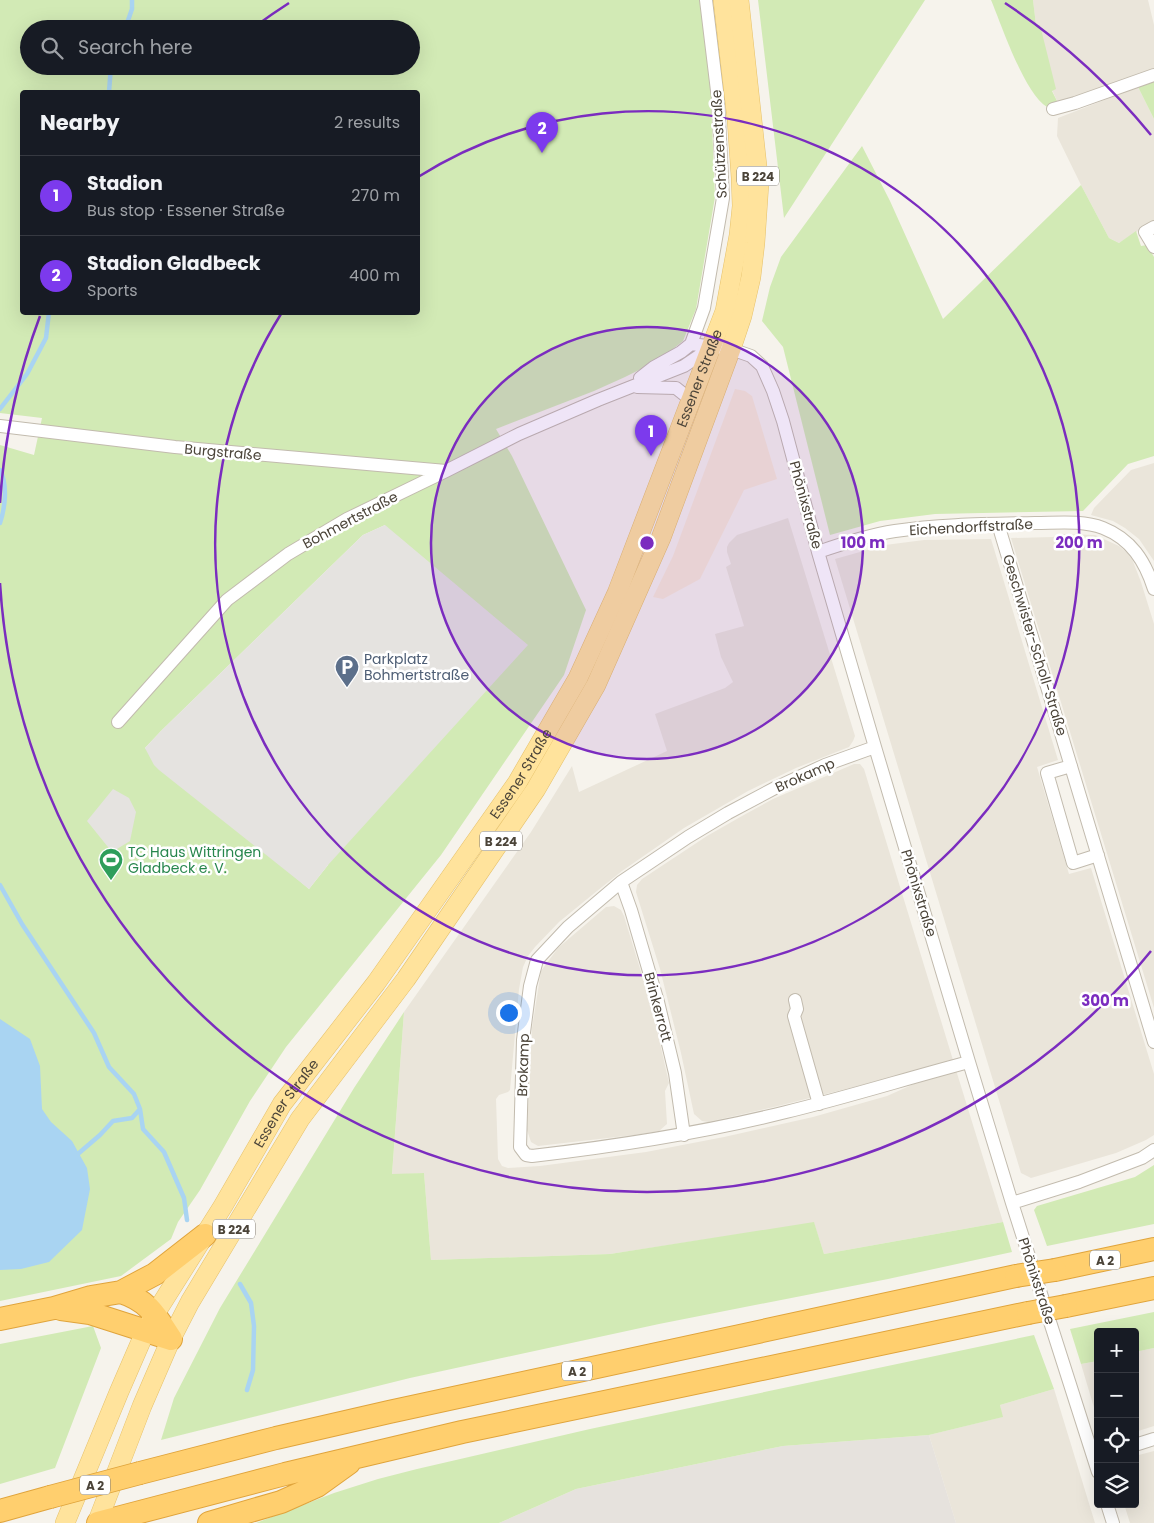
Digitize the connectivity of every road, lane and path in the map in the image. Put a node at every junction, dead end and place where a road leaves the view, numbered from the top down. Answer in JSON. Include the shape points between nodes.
{"nodes":[{"id":1,"x":706,"y":0,"type":"edge"},
{"id":2,"x":723,"y":0,"type":"edge"},
{"id":3,"x":739,"y":0,"type":"edge"},
{"id":4,"x":1154,"y":75,"type":"edge"},
{"id":5,"x":1053,"y":109,"type":"dead end"},
{"id":6,"x":1154,"y":227,"type":"edge"},
{"id":7,"x":1154,"y":247,"type":"edge"},
{"id":8,"x":691,"y":344,"type":"junction"},
{"id":9,"x":712,"y":347,"type":"junction"},
{"id":10,"x":731,"y":349,"type":"junction"},
{"id":11,"x":630,"y":387,"type":"junction"},
{"id":12,"x":691,"y":400,"type":"junction"},
{"id":13,"x":0,"y":426,"type":"edge"},
{"id":14,"x":446,"y":472,"type":"junction"},
{"id":15,"x":998,"y":524,"type":"junction"},
{"id":16,"x":818,"y":552,"type":"junction"},
{"id":17,"x":1154,"y":589,"type":"edge"},
{"id":18,"x":118,"y":722,"type":"dead end"},
{"id":19,"x":875,"y":748,"type":"junction"},
{"id":20,"x":1071,"y":766,"type":"junction"},
{"id":21,"x":1098,"y":856,"type":"junction"},
{"id":22,"x":622,"y":882,"type":"junction"},
{"id":23,"x":795,"y":1000,"type":"dead end"},
{"id":24,"x":1154,"y":1042,"type":"edge"},
{"id":25,"x":969,"y":1062,"type":"junction"},
{"id":26,"x":819,"y":1104,"type":"junction"},
{"id":27,"x":684,"y":1135,"type":"junction"},
{"id":28,"x":1154,"y":1150,"type":"edge"},
{"id":29,"x":1012,"y":1203,"type":"junction"},
{"id":30,"x":205,"y":1235,"type":"junction"},
{"id":31,"x":1154,"y":1249,"type":"edge"},
{"id":32,"x":1154,"y":1288,"type":"edge"},
{"id":33,"x":121,"y":1292,"type":"junction"},
{"id":34,"x":54,"y":1308,"type":"junction"},
{"id":35,"x":0,"y":1319,"type":"edge"},
{"id":36,"x":150,"y":1323,"type":"junction"},
{"id":37,"x":171,"y":1340,"type":"junction"},
{"id":38,"x":1154,"y":1439,"type":"edge"},
{"id":39,"x":1139,"y":1443,"type":"edge"},
{"id":40,"x":1094,"y":1453,"type":"edge"},
{"id":41,"x":358,"y":1456,"type":"junction"},
{"id":42,"x":1108,"y":1508,"type":"edge"},
{"id":43,"x":0,"y":1511,"type":"edge"},
{"id":44,"x":65,"y":1523,"type":"edge"},
{"id":45,"x":97,"y":1523,"type":"edge"},
{"id":46,"x":209,"y":1523,"type":"edge"},
{"id":47,"x":1113,"y":1523,"type":"edge"}],
"edges":[{"from":1,"to":8,"type":"street","name":"Schützenstraße","via":[[718,99],[723,198],[704,308]]},
{"from":2,"to":9,"type":"main road","name":"Essener Straße","number":"B 224","via":[[737,120],[742,206],[725,311]]},
{"from":3,"to":10,"type":"main road","name":"Essener Straße","number":"B 224","via":[[760,196],[750,277]]},
{"from":4,"to":5,"type":"street"},
{"from":6,"to":7,"type":"street","via":[[1146,232]]},
{"from":8,"to":9,"type":"street","name":"Phönixstraße"},
{"from":8,"to":11,"type":"street","name":"Bohmertstraße","via":[[654,367]]},
{"from":9,"to":10,"type":"street","name":"Phönixstraße"},
{"from":9,"to":11,"type":"street","name":"Bohmertstraße","via":[[684,366]]},
{"from":9,"to":12,"type":"main road","name":"Essener Straße","number":"B 224"},
{"from":10,"to":16,"type":"street","name":"Phönixstraße","via":[[751,356],[762,366],[773,391]]},
{"from":10,"to":37,"type":"main road","name":"Essener Straße","number":"B 224","via":[[661,538],[591,693],[536,789],[406,979],[300,1119],[190,1302]]},
{"from":11,"to":12,"type":"street","name":"Bohmertstraße","via":[[676,388]]},
{"from":11,"to":14,"type":"street","name":"Bohmertstraße","via":[[518,434]]},
{"from":12,"to":30,"type":"main road","name":"Essener Straße","number":"B 224","via":[[617,593],[569,694],[517,783],[452,877],[376,983],[282,1104]]},
{"from":13,"to":14,"type":"street","name":"Burgstraße","via":[[175,447]]},
{"from":14,"to":18,"type":"street","name":"Bohmertstraße","via":[[347,519],[288,554],[227,600]]},
{"from":15,"to":16,"type":"street","name":"Eichendorffstraße","via":[[896,531],[855,539]]},
{"from":15,"to":17,"type":"street","name":"Eichendorffstraße","via":[[1079,523],[1105,529],[1124,540],[1138,554]]},
{"from":15,"to":20,"type":"street","name":"Geschwister-Scholl-Straße"},
{"from":16,"to":19,"type":"street","name":"Phönixstraße"},
{"from":19,"to":22,"type":"street","name":"Brokamp","via":[[825,765],[736,809]]},
{"from":19,"to":25,"type":"street","name":"Phönixstraße"},
{"from":20,"to":21,"type":"street","name":"Geschwister-Scholl-Straße"},
{"from":20,"to":21,"type":"street","via":[[1046,772],[1073,863]]},
{"from":21,"to":24,"type":"street","name":"Geschwister-Scholl-Straße"},
{"from":22,"to":27,"type":"street","name":"Brinkerrott","via":[[658,1002],[675,1073]]},
{"from":22,"to":27,"type":"street","name":"Brokamp","via":[[568,927],[536,960],[523,1040],[520,1147],[526,1155],[532,1156]]},
{"from":23,"to":26,"type":"street","via":[[797,1009],[794,1016]]},
{"from":25,"to":26,"type":"street","name":"Brokamp"},
{"from":25,"to":29,"type":"street","name":"Phönixstraße"},
{"from":26,"to":27,"type":"street","name":"Brokamp"},
{"from":28,"to":29,"type":"street","via":[[1124,1165]]},
{"from":29,"to":40,"type":"street","name":"Phönixstraße"},
{"from":30,"to":33,"type":"highway","via":[[155,1274]]},
{"from":30,"to":36,"type":"main road","name":"Essener Straße","number":"B 224"},
{"from":31,"to":43,"type":"highway","number":"A 2","bridge":true,"via":[[380,1414]]},
{"from":32,"to":41,"type":"highway","bridge":true},
{"from":33,"to":34,"type":"highway"},
{"from":33,"to":36,"type":"highway","via":[[146,1304]]},
{"from":34,"to":35,"type":"highway"},
{"from":34,"to":36,"type":"highway"},
{"from":36,"to":37,"type":"highway"},
{"from":36,"to":44,"type":"main road","name":"Essener Straße","number":"B 224"},
{"from":37,"to":45,"type":"main road","name":"Essener Straße","number":"B 224"},
{"from":38,"to":39,"type":"street"},
{"from":41,"to":45,"type":"highway"},
{"from":41,"to":46,"type":"highway","via":[[317,1486],[281,1502]]},
{"from":42,"to":47,"type":"street"}]}
